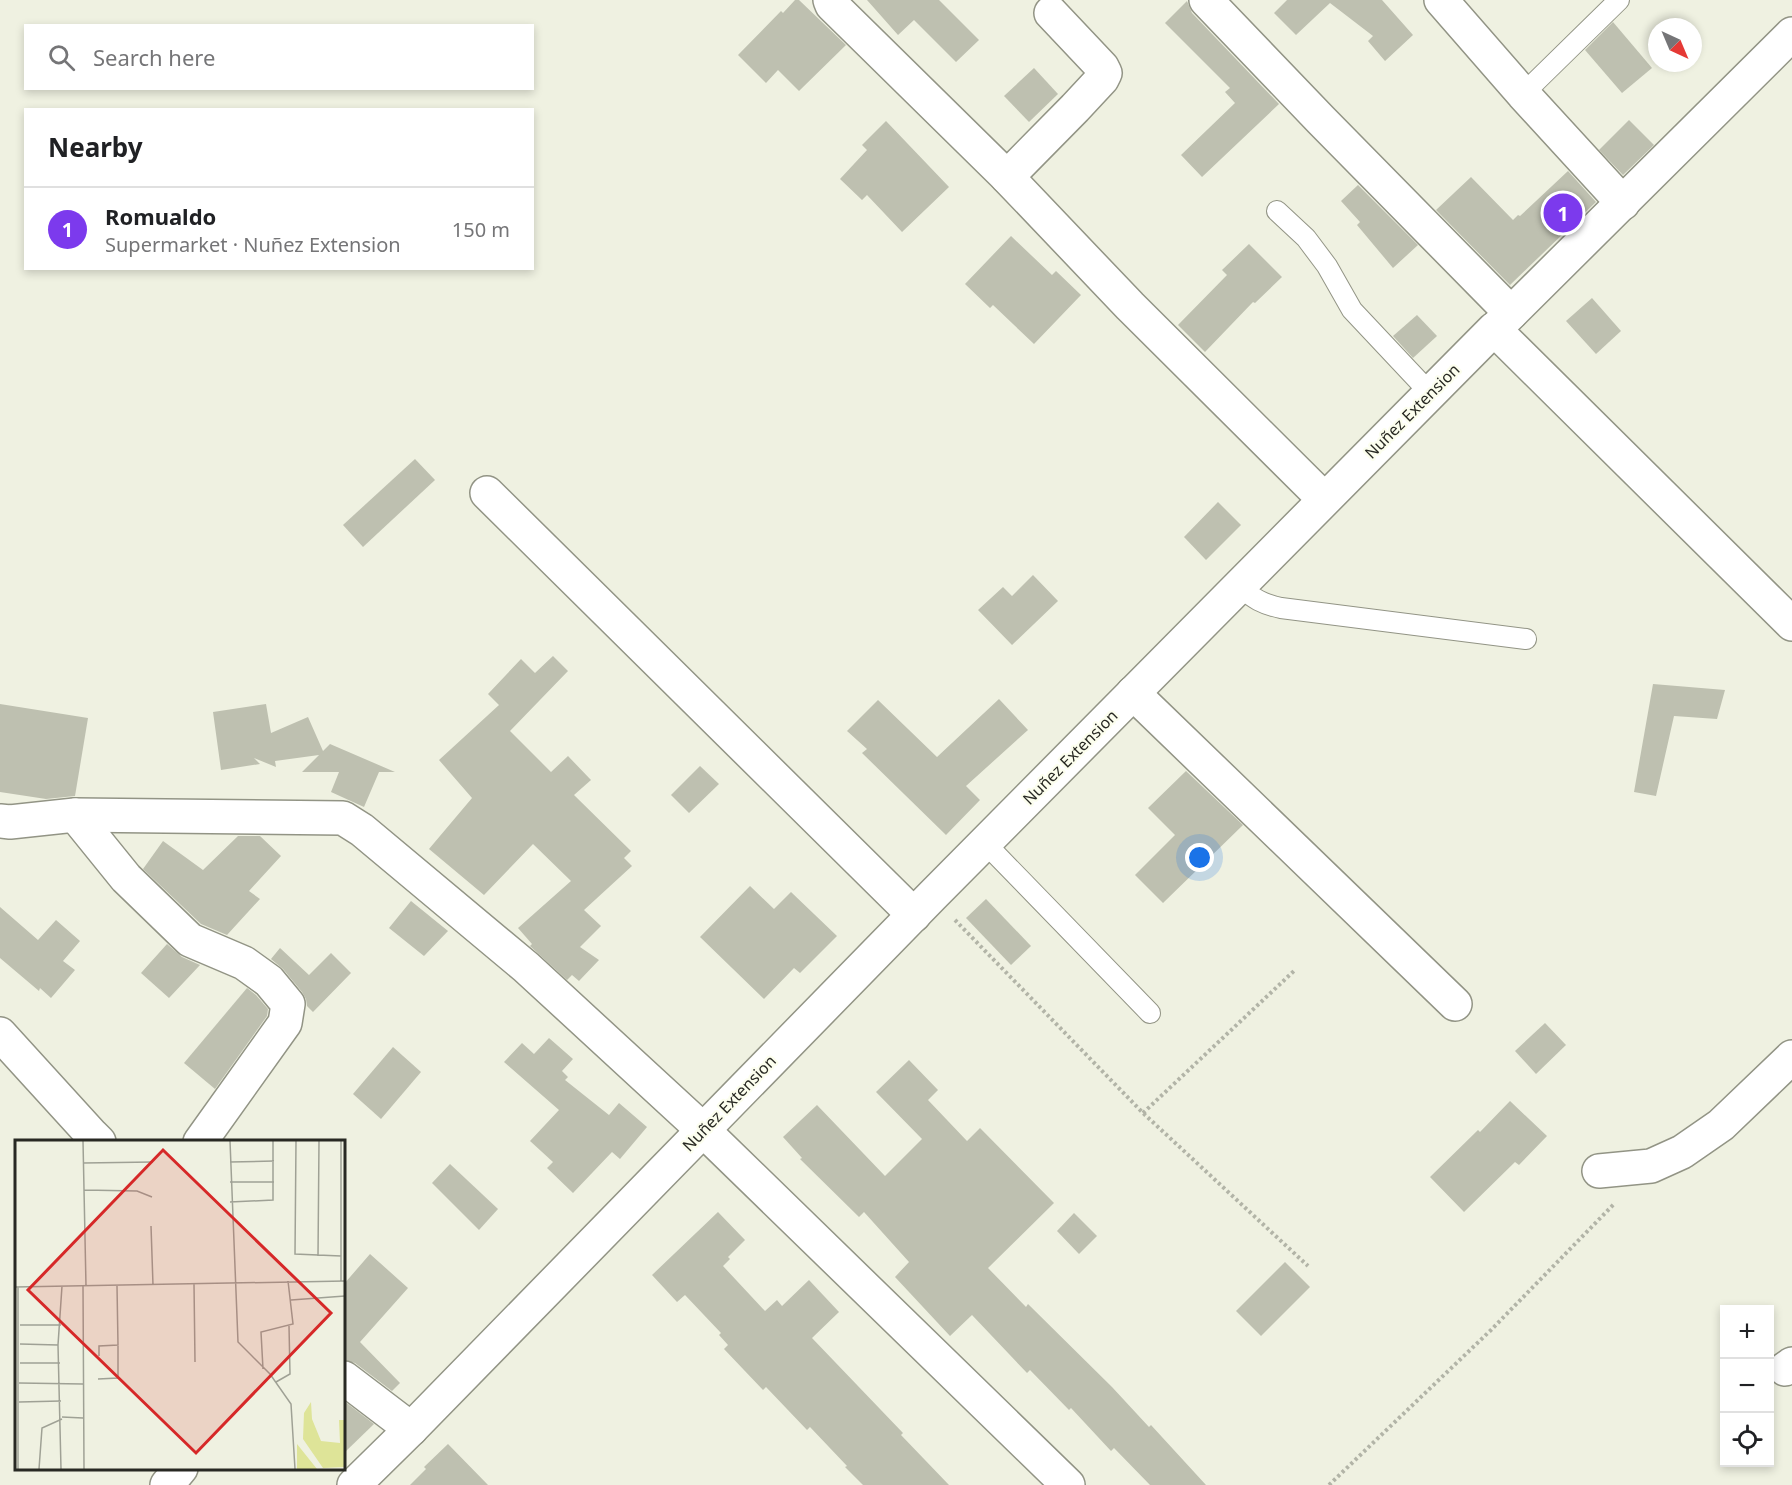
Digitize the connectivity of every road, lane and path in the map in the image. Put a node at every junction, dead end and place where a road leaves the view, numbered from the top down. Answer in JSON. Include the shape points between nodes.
{"nodes":[{"id":1,"x":830,"y":0,"type":"edge"},
{"id":2,"x":1206,"y":0,"type":"edge"},
{"id":3,"x":1441,"y":0,"type":"edge"},
{"id":4,"x":1618,"y":0,"type":"edge"},
{"id":5,"x":1052,"y":13,"type":"dead end"},
{"id":6,"x":1792,"y":34,"type":"edge"},
{"id":7,"x":1523,"y":94,"type":"junction"},
{"id":8,"x":1007,"y":177,"type":"junction"},
{"id":9,"x":1623,"y":203,"type":"junction"},
{"id":10,"x":1277,"y":211,"type":"dead end"},
{"id":11,"x":1503,"y":321,"type":"junction"},
{"id":12,"x":1430,"y":393,"type":"junction"},
{"id":13,"x":487,"y":493,"type":"dead end"},
{"id":14,"x":1324,"y":500,"type":"junction"},
{"id":15,"x":1239,"y":586,"type":"junction"},
{"id":16,"x":1792,"y":624,"type":"edge"},
{"id":17,"x":1526,"y":639,"type":"dead end"},
{"id":18,"x":1133,"y":693,"type":"junction"},
{"id":19,"x":75,"y":815,"type":"junction"},
{"id":20,"x":0,"y":821,"type":"edge"},
{"id":21,"x":985,"y":843,"type":"junction"},
{"id":22,"x":923,"y":905,"type":"junction"},
{"id":23,"x":1295,"y":970,"type":"dead end"},
{"id":24,"x":1455,"y":1004,"type":"dead end"},
{"id":25,"x":1150,"y":1013,"type":"dead end"},
{"id":26,"x":0,"y":1034,"type":"edge"},
{"id":27,"x":1792,"y":1057,"type":"edge"},
{"id":28,"x":1143,"y":1113,"type":"junction"},
{"id":29,"x":703,"y":1130,"type":"junction"},
{"id":30,"x":97,"y":1140,"type":"edge"},
{"id":31,"x":201,"y":1140,"type":"edge"},
{"id":32,"x":1651,"y":1166,"type":"junction"},
{"id":33,"x":1599,"y":1171,"type":"dead end"},
{"id":34,"x":1308,"y":1266,"type":"dead end"},
{"id":35,"x":345,"y":1379,"type":"edge"},
{"id":36,"x":411,"y":1429,"type":"junction"},
{"id":37,"x":179,"y":1470,"type":"edge"},
{"id":38,"x":167,"y":1485,"type":"edge"},
{"id":39,"x":354,"y":1485,"type":"edge"},
{"id":40,"x":1068,"y":1485,"type":"edge"},
{"id":41,"x":1329,"y":1485,"type":"edge"}],
"edges":[{"from":1,"to":8,"type":"street"},
{"from":2,"to":11,"type":"street","via":[[1322,120]]},
{"from":3,"to":7,"type":"street"},
{"from":4,"to":7,"type":"lane"},
{"from":5,"to":8,"type":"street","via":[[1104,73]]},
{"from":6,"to":9,"type":"street","name":"Nuñez Extension"},
{"from":7,"to":9,"type":"street"},
{"from":8,"to":14,"type":"street"},
{"from":9,"to":11,"type":"street","name":"Nuñez Extension"},
{"from":10,"to":12,"type":"lane","via":[[1305,237],[1327,266],[1352,310]]},
{"from":11,"to":12,"type":"street","name":"Nuñez Extension"},
{"from":11,"to":16,"type":"street"},
{"from":12,"to":14,"type":"street","name":"Nuñez Extension"},
{"from":13,"to":22,"type":"street"},
{"from":14,"to":15,"type":"street","name":"Nuñez Extension"},
{"from":15,"to":17,"type":"lane","via":[[1254,600],[1268,606]]},
{"from":15,"to":18,"type":"street","name":"Nuñez Extension"},
{"from":18,"to":21,"type":"street","name":"Nuñez Extension"},
{"from":18,"to":24,"type":"street"},
{"from":19,"to":20,"type":"street"},
{"from":19,"to":29,"type":"street","via":[[343,818],[526,967]]},
{"from":19,"to":31,"type":"street","via":[[126,878],[190,940],[244,963],[269,981],[288,1004],[285,1023]]},
{"from":21,"to":22,"type":"street","name":"Nuñez Extension"},
{"from":21,"to":25,"type":"lane"},
{"from":22,"to":28,"type":"path"},
{"from":22,"to":29,"type":"street","name":"Nuñez Extension"},
{"from":23,"to":28,"type":"path"},
{"from":26,"to":30,"type":"street"},
{"from":27,"to":32,"type":"street","via":[[1721,1125],[1682,1152]]},
{"from":28,"to":34,"type":"path"},
{"from":29,"to":36,"type":"street","name":"Nuñez Extension"},
{"from":29,"to":40,"type":"street"},
{"from":32,"to":33,"type":"street"},
{"from":32,"to":41,"type":"path","via":[[1491,1330]]},
{"from":35,"to":36,"type":"street"},
{"from":36,"to":39,"type":"street","name":"Nuñez Extension"},
{"from":37,"to":38,"type":"street"}]}
